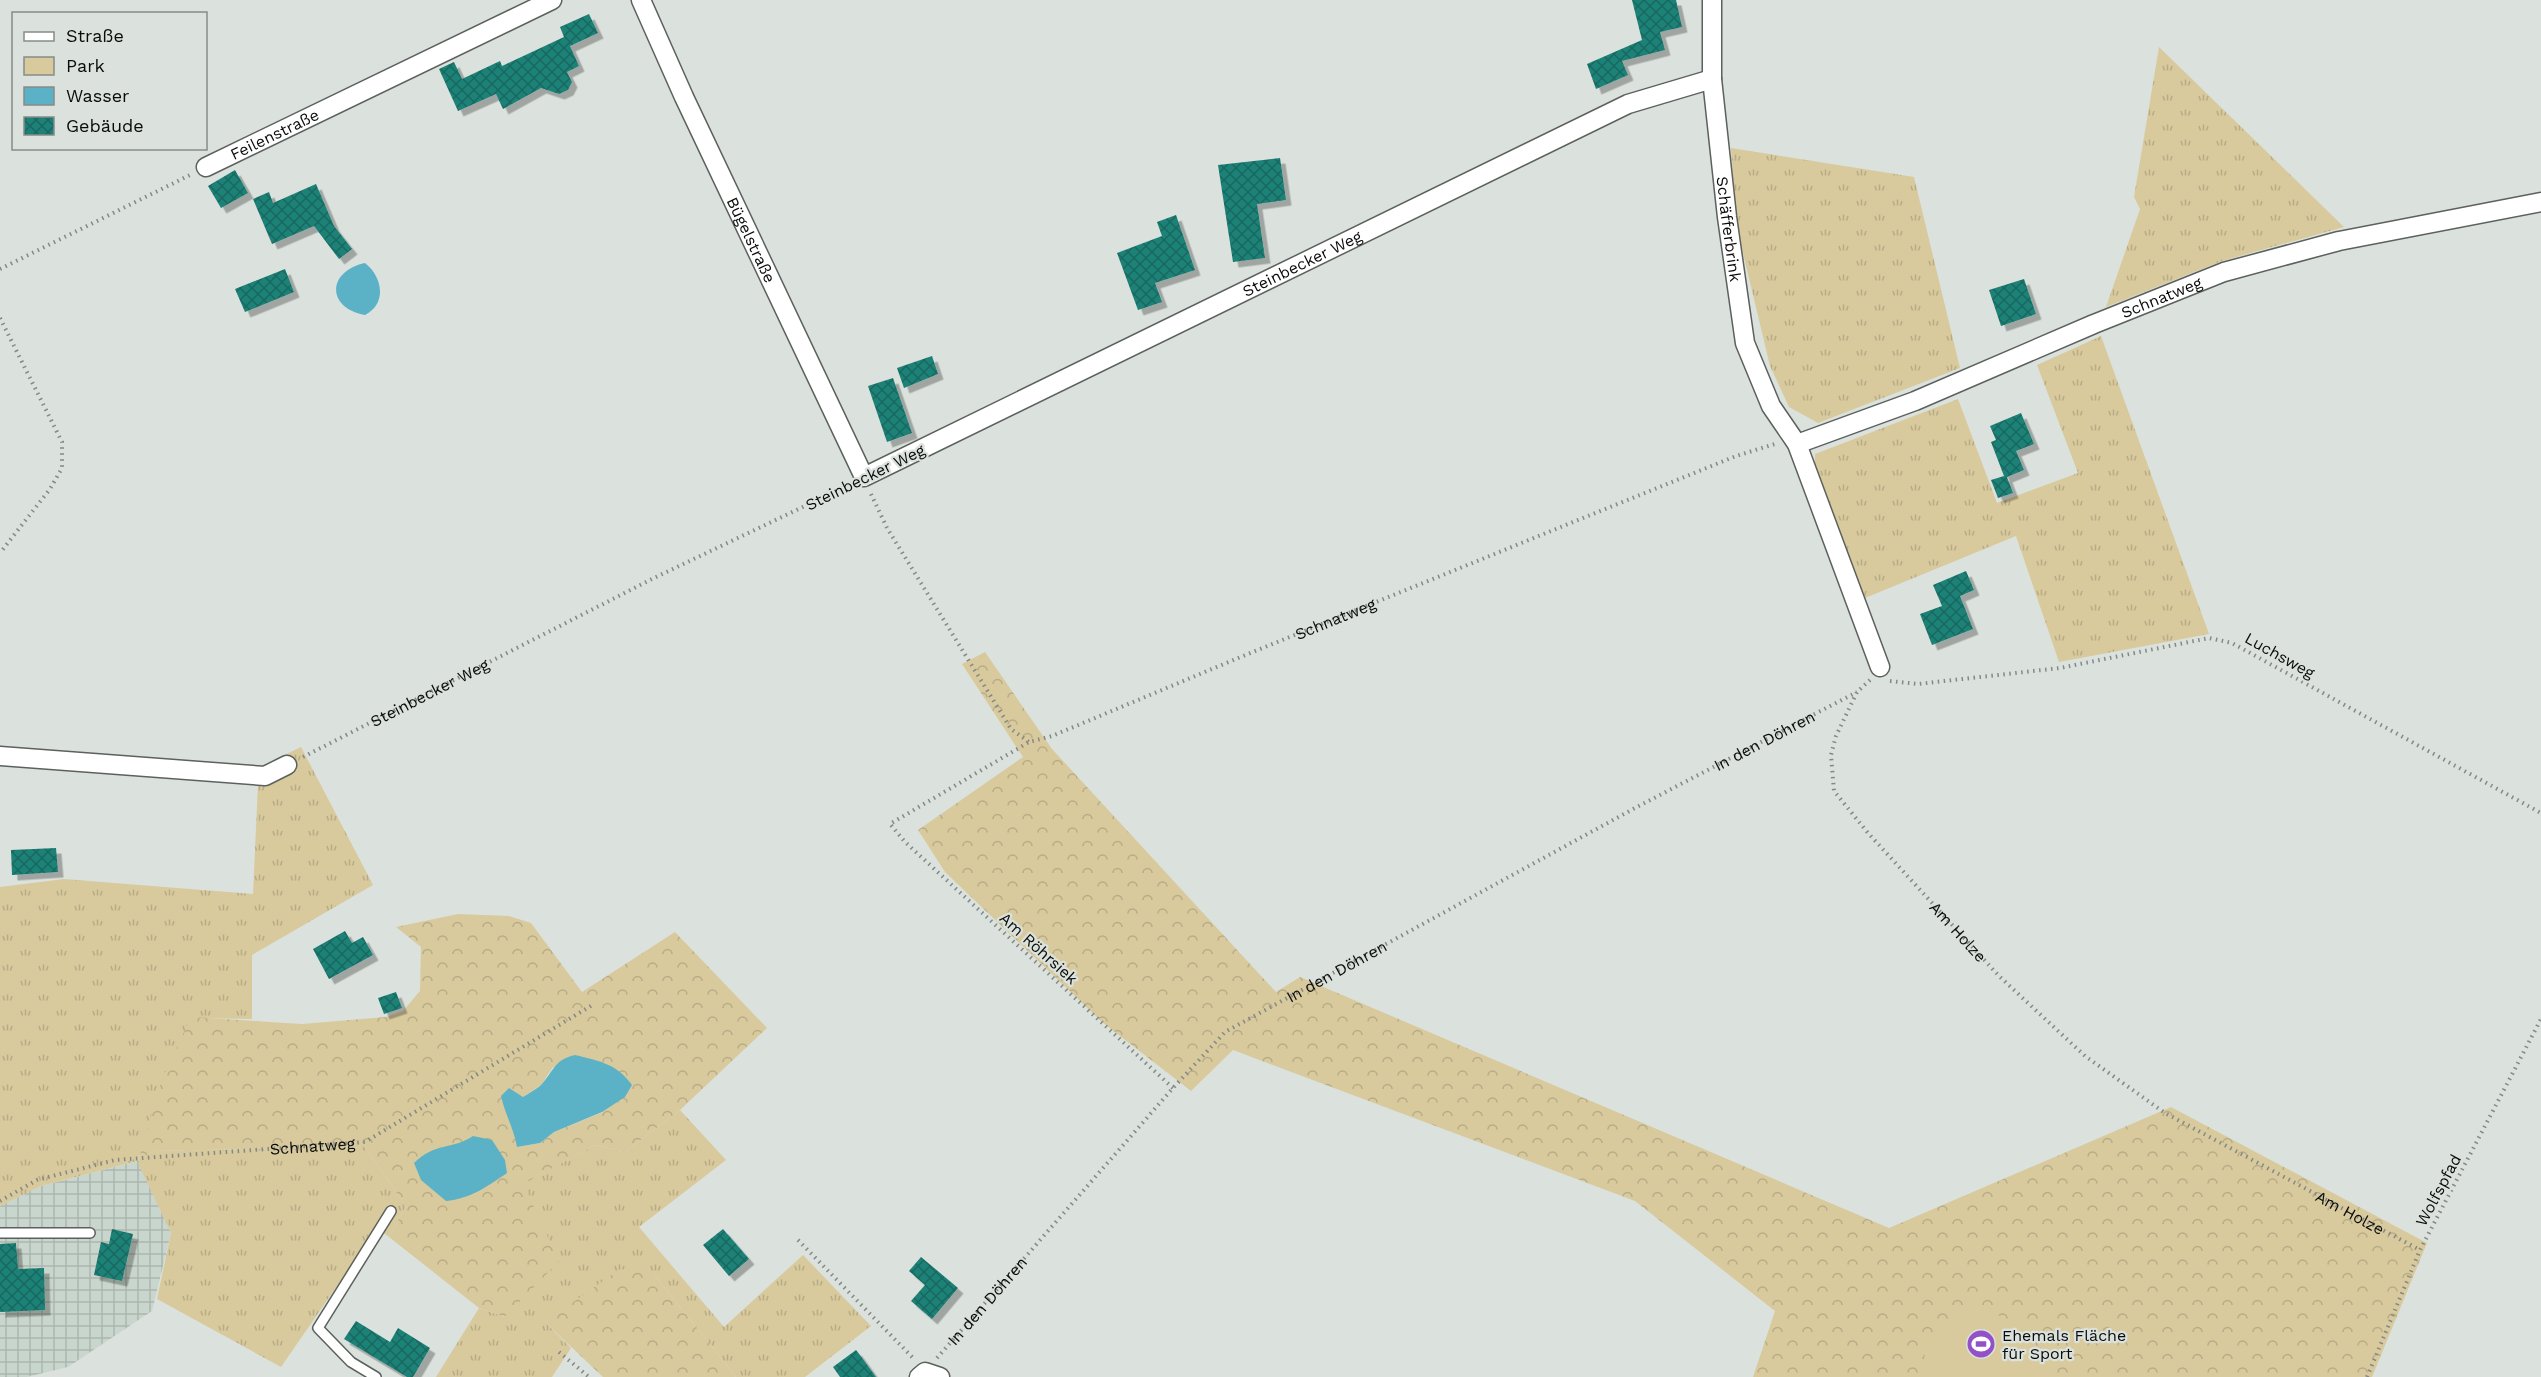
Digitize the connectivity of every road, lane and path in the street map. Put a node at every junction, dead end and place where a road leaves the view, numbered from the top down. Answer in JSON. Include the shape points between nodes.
{"nodes":[{"id":1,"x":552,"y":0,"type":"edge"},
{"id":2,"x":641,"y":0,"type":"edge"},
{"id":3,"x":1712,"y":0,"type":"edge"},
{"id":4,"x":1712,"y":79,"type":"junction"},
{"id":5,"x":206,"y":167,"type":"joint"},
{"id":6,"x":2541,"y":202,"type":"edge"},
{"id":7,"x":0,"y":269,"type":"edge"},
{"id":8,"x":0,"y":318,"type":"edge"},
{"id":9,"x":1795,"y":441,"type":"junction"},
{"id":10,"x":864,"y":477,"type":"junction"},
{"id":11,"x":0,"y":553,"type":"edge"},
{"id":12,"x":1880,"y":667,"type":"junction"},
{"id":13,"x":1857,"y":692,"type":"junction"},
{"id":14,"x":1029,"y":742,"type":"junction"},
{"id":15,"x":0,"y":756,"type":"edge"},
{"id":16,"x":287,"y":765,"type":"joint"},
{"id":17,"x":2541,"y":813,"type":"edge"},
{"id":18,"x":890,"y":824,"type":"joint"},
{"id":19,"x":594,"y":1004,"type":"dead end"},
{"id":20,"x":2541,"y":1019,"type":"edge"},
{"id":21,"x":1173,"y":1088,"type":"junction"},
{"id":22,"x":0,"y":1201,"type":"edge"},
{"id":23,"x":391,"y":1211,"type":"dead end"},
{"id":24,"x":0,"y":1233,"type":"edge"},
{"id":25,"x":90,"y":1233,"type":"dead end"},
{"id":26,"x":798,"y":1240,"type":"dead end"},
{"id":27,"x":2420,"y":1250,"type":"junction"},
{"id":28,"x":560,"y":1352,"type":"dead end"},
{"id":29,"x":928,"y":1375,"type":"edge"},
{"id":30,"x":376,"y":1377,"type":"edge"},
{"id":31,"x":589,"y":1377,"type":"edge"},
{"id":32,"x":2367,"y":1377,"type":"edge"}],
"edges":[{"from":1,"to":5,"type":"street","name":"Feilenstraße"},
{"from":2,"to":10,"type":"street","name":"Bügelstraße"},
{"from":3,"to":4,"type":"street","name":"Schäfferbrink"},
{"from":4,"to":9,"type":"street","name":"Schäfferbrink","via":[[1745,344],[1771,406]]},
{"from":4,"to":10,"type":"street","name":"Steinbecker Weg","via":[[1628,104]]},
{"from":5,"to":7,"type":"path"},
{"from":6,"to":9,"type":"street","name":"Schnatweg","via":[[2338,241],[2224,272],[1915,401]]},
{"from":8,"to":11,"type":"path","via":[[62,442],[62,468]]},
{"from":9,"to":12,"type":"street"},
{"from":9,"to":14,"type":"path","name":"Schnatweg","via":[[1725,461],[1052,736]]},
{"from":10,"to":14,"type":"path","via":[[886,528],[1011,729]]},
{"from":10,"to":16,"type":"path","name":"Steinbecker Weg","via":[[654,578]]},
{"from":12,"to":13,"type":"path","name":"Am Holze"},
{"from":12,"to":17,"type":"path","name":"Luchsweg","via":[[1887,680],[1918,684],[2060,668],[2209,638],[2232,643]]},
{"from":13,"to":21,"type":"path","name":"In den Döhren","via":[[1635,808],[1225,1032]]},
{"from":13,"to":27,"type":"path","name":"Am Holze","via":[[1831,755],[1834,791],[1999,976],[2085,1056],[2164,1113]]},
{"from":14,"to":18,"type":"path","name":"Schnatweg"},
{"from":15,"to":16,"type":"street","via":[[265,776]]},
{"from":18,"to":21,"type":"path","name":"Am Röhrsiek"},
{"from":19,"to":22,"type":"path","name":"Schnatweg","via":[[365,1142],[115,1160],[37,1180]]},
{"from":20,"to":27,"type":"path","name":"Wolfspfad"},
{"from":21,"to":29,"type":"path","name":"In den Döhren"},
{"from":23,"to":30,"type":"lane","via":[[318,1328],[351,1362]]},
{"from":24,"to":25,"type":"lane"},
{"from":26,"to":29,"type":"path"},
{"from":27,"to":32,"type":"path","name":"Wolfspfad"},
{"from":28,"to":31,"type":"path"}]}
